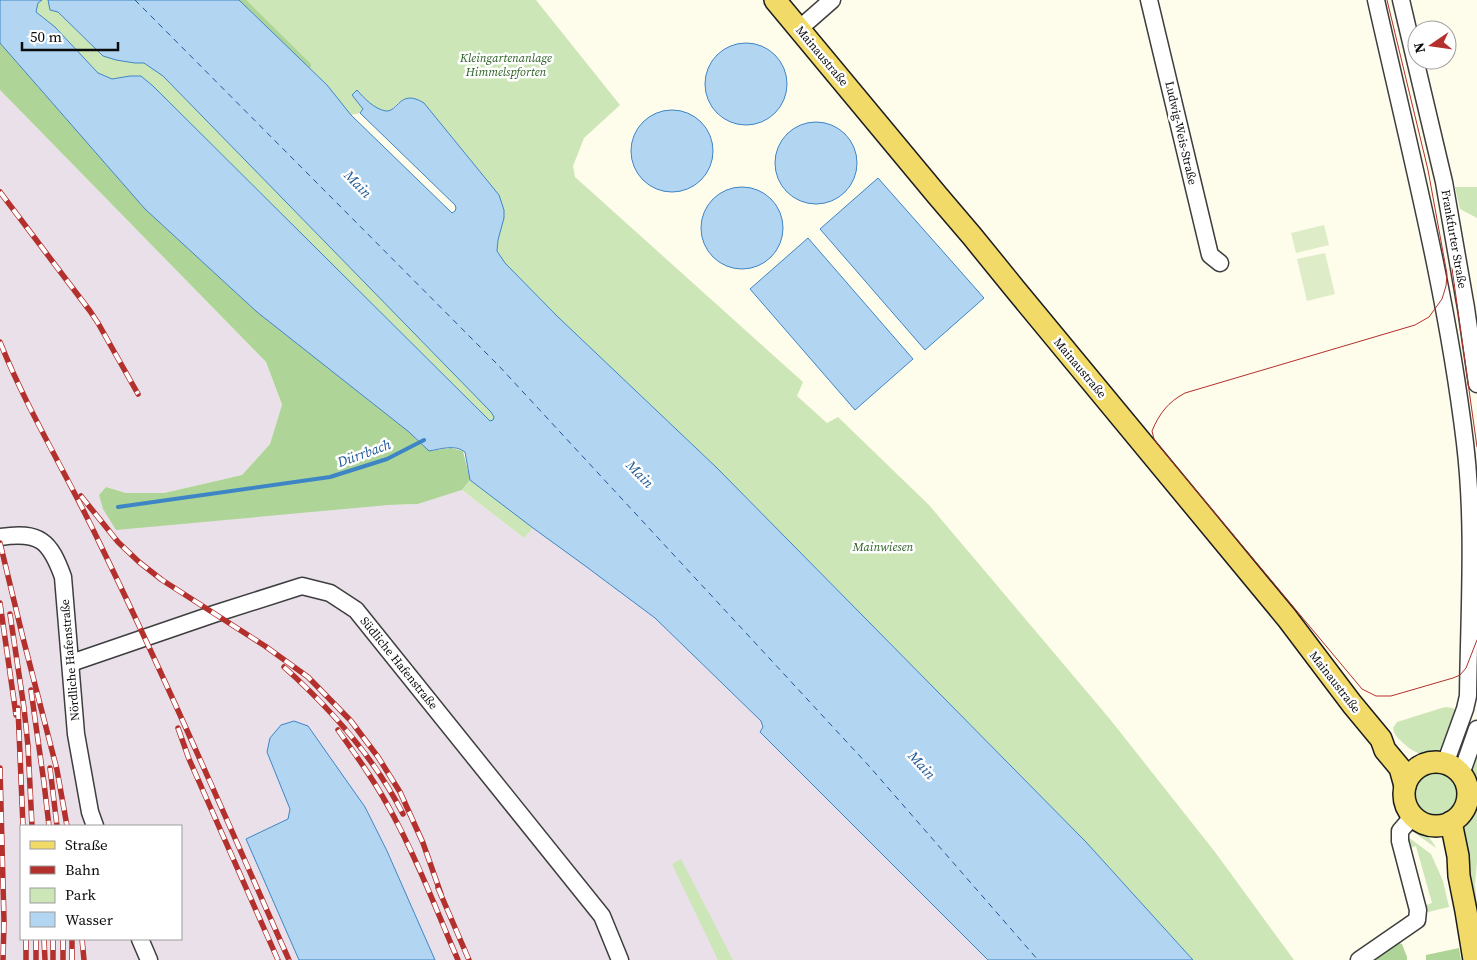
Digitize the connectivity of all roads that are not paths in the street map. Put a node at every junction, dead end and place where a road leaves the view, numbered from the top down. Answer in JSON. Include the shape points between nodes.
{"nodes":[{"id":1,"x":775,"y":0,"type":"edge"},
{"id":2,"x":832,"y":0,"type":"edge"},
{"id":3,"x":1150,"y":0,"type":"edge"},
{"id":4,"x":1402,"y":3,"type":"edge"},
{"id":5,"x":1377,"y":5,"type":"edge"},
{"id":6,"x":799,"y":29,"type":"junction"},
{"id":7,"x":1432,"y":129,"type":"junction"},
{"id":8,"x":1407,"y":134,"type":"junction"},
{"id":9,"x":1220,"y":262,"type":"dead end"},
{"id":10,"x":1476,"y":380,"type":"edge"},
{"id":11,"x":1457,"y":384,"type":"junction"},
{"id":12,"x":1477,"y":384,"type":"edge"},
{"id":13,"x":1471,"y":443,"type":"edge"},
{"id":14,"x":0,"y":537,"type":"edge"},
{"id":15,"x":1474,"y":537,"type":"edge"},
{"id":16,"x":71,"y":662,"type":"junction"},
{"id":17,"x":1477,"y":729,"type":"edge"},
{"id":18,"x":1381,"y":739,"type":"junction"},
{"id":19,"x":1421,"y":766,"type":"junction"},
{"id":20,"x":1452,"y":767,"type":"junction"},
{"id":21,"x":1405,"y":786,"type":"junction"},
{"id":22,"x":1408,"y":822,"type":"junction"},
{"id":23,"x":1443,"y":824,"type":"junction"},
{"id":24,"x":95,"y":825,"type":"edge"},
{"id":25,"x":140,"y":940,"type":"edge"},
{"id":26,"x":149,"y":960,"type":"edge"},
{"id":27,"x":620,"y":960,"type":"edge"},
{"id":28,"x":1359,"y":960,"type":"edge"},
{"id":29,"x":1474,"y":960,"type":"edge"}],
"edges":[{"from":1,"to":6,"type":"main road","name":"Mainaustraße"},
{"from":2,"to":6,"type":"street"},
{"from":3,"to":9,"type":"street","name":"Ludwig-Weis-Straße","via":[[1210,255]]},
{"from":4,"to":5,"type":"street","name":"Frankfurter Straße"},
{"from":4,"to":7,"type":"street","name":"Frankfurter Straße"},
{"from":5,"to":8,"type":"street","name":"Frankfurter Straße"},
{"from":6,"to":18,"type":"main road","name":"Mainaustraße","via":[[1287,618]]},
{"from":7,"to":8,"type":"street"},
{"from":7,"to":10,"type":"street","name":"Frankfurter Straße","via":[[1451,216]]},
{"from":8,"to":11,"type":"street","name":"Frankfurter Straße","via":[[1428,226]]},
{"from":10,"to":11,"type":"street"},
{"from":10,"to":12,"type":"street","name":"Frankfurter Straße"},
{"from":11,"to":13,"type":"street","name":"Frankfurter Straße"},
{"from":13,"to":15,"type":"street","name":"Frankfurter Straße"},
{"from":14,"to":16,"type":"street","name":"Nördliche Hafenstraße","via":[[28,535],[44,542],[56,556],[63,577]]},
{"from":15,"to":20,"type":"street","name":"Frankfurter Straße","via":[[1468,696]]},
{"from":16,"to":24,"type":"street","name":"Nördliche Hafenstraße","via":[[76,734]]},
{"from":16,"to":27,"type":"street","name":"Südliche Hafenstraße","via":[[302,586],[330,593],[356,610],[602,916]]},
{"from":17,"to":20,"type":"street","via":[[1464,766]]},
{"from":18,"to":19,"type":"main road","name":"Mainaustraße","via":[[1394,742]]},
{"from":18,"to":21,"type":"main road","name":"Mainaustraße","via":[[1385,750],[1400,768]]},
{"from":19,"to":20,"type":"main road","via":[[1434,762]]},
{"from":19,"to":21,"type":"main road","via":[[1413,771]]},
{"from":20,"to":23,"type":"main road","via":[[1464,779],[1467,798],[1459,816]]},
{"from":21,"to":22,"type":"main road"},
{"from":22,"to":23,"type":"main road"},
{"from":22,"to":28,"type":"street","via":[[1400,831],[1400,841],[1418,910],[1417,920]]},
{"from":23,"to":29,"type":"main road","via":[[1447,860],[1459,876]]},
{"from":25,"to":26,"type":"street"}]}
